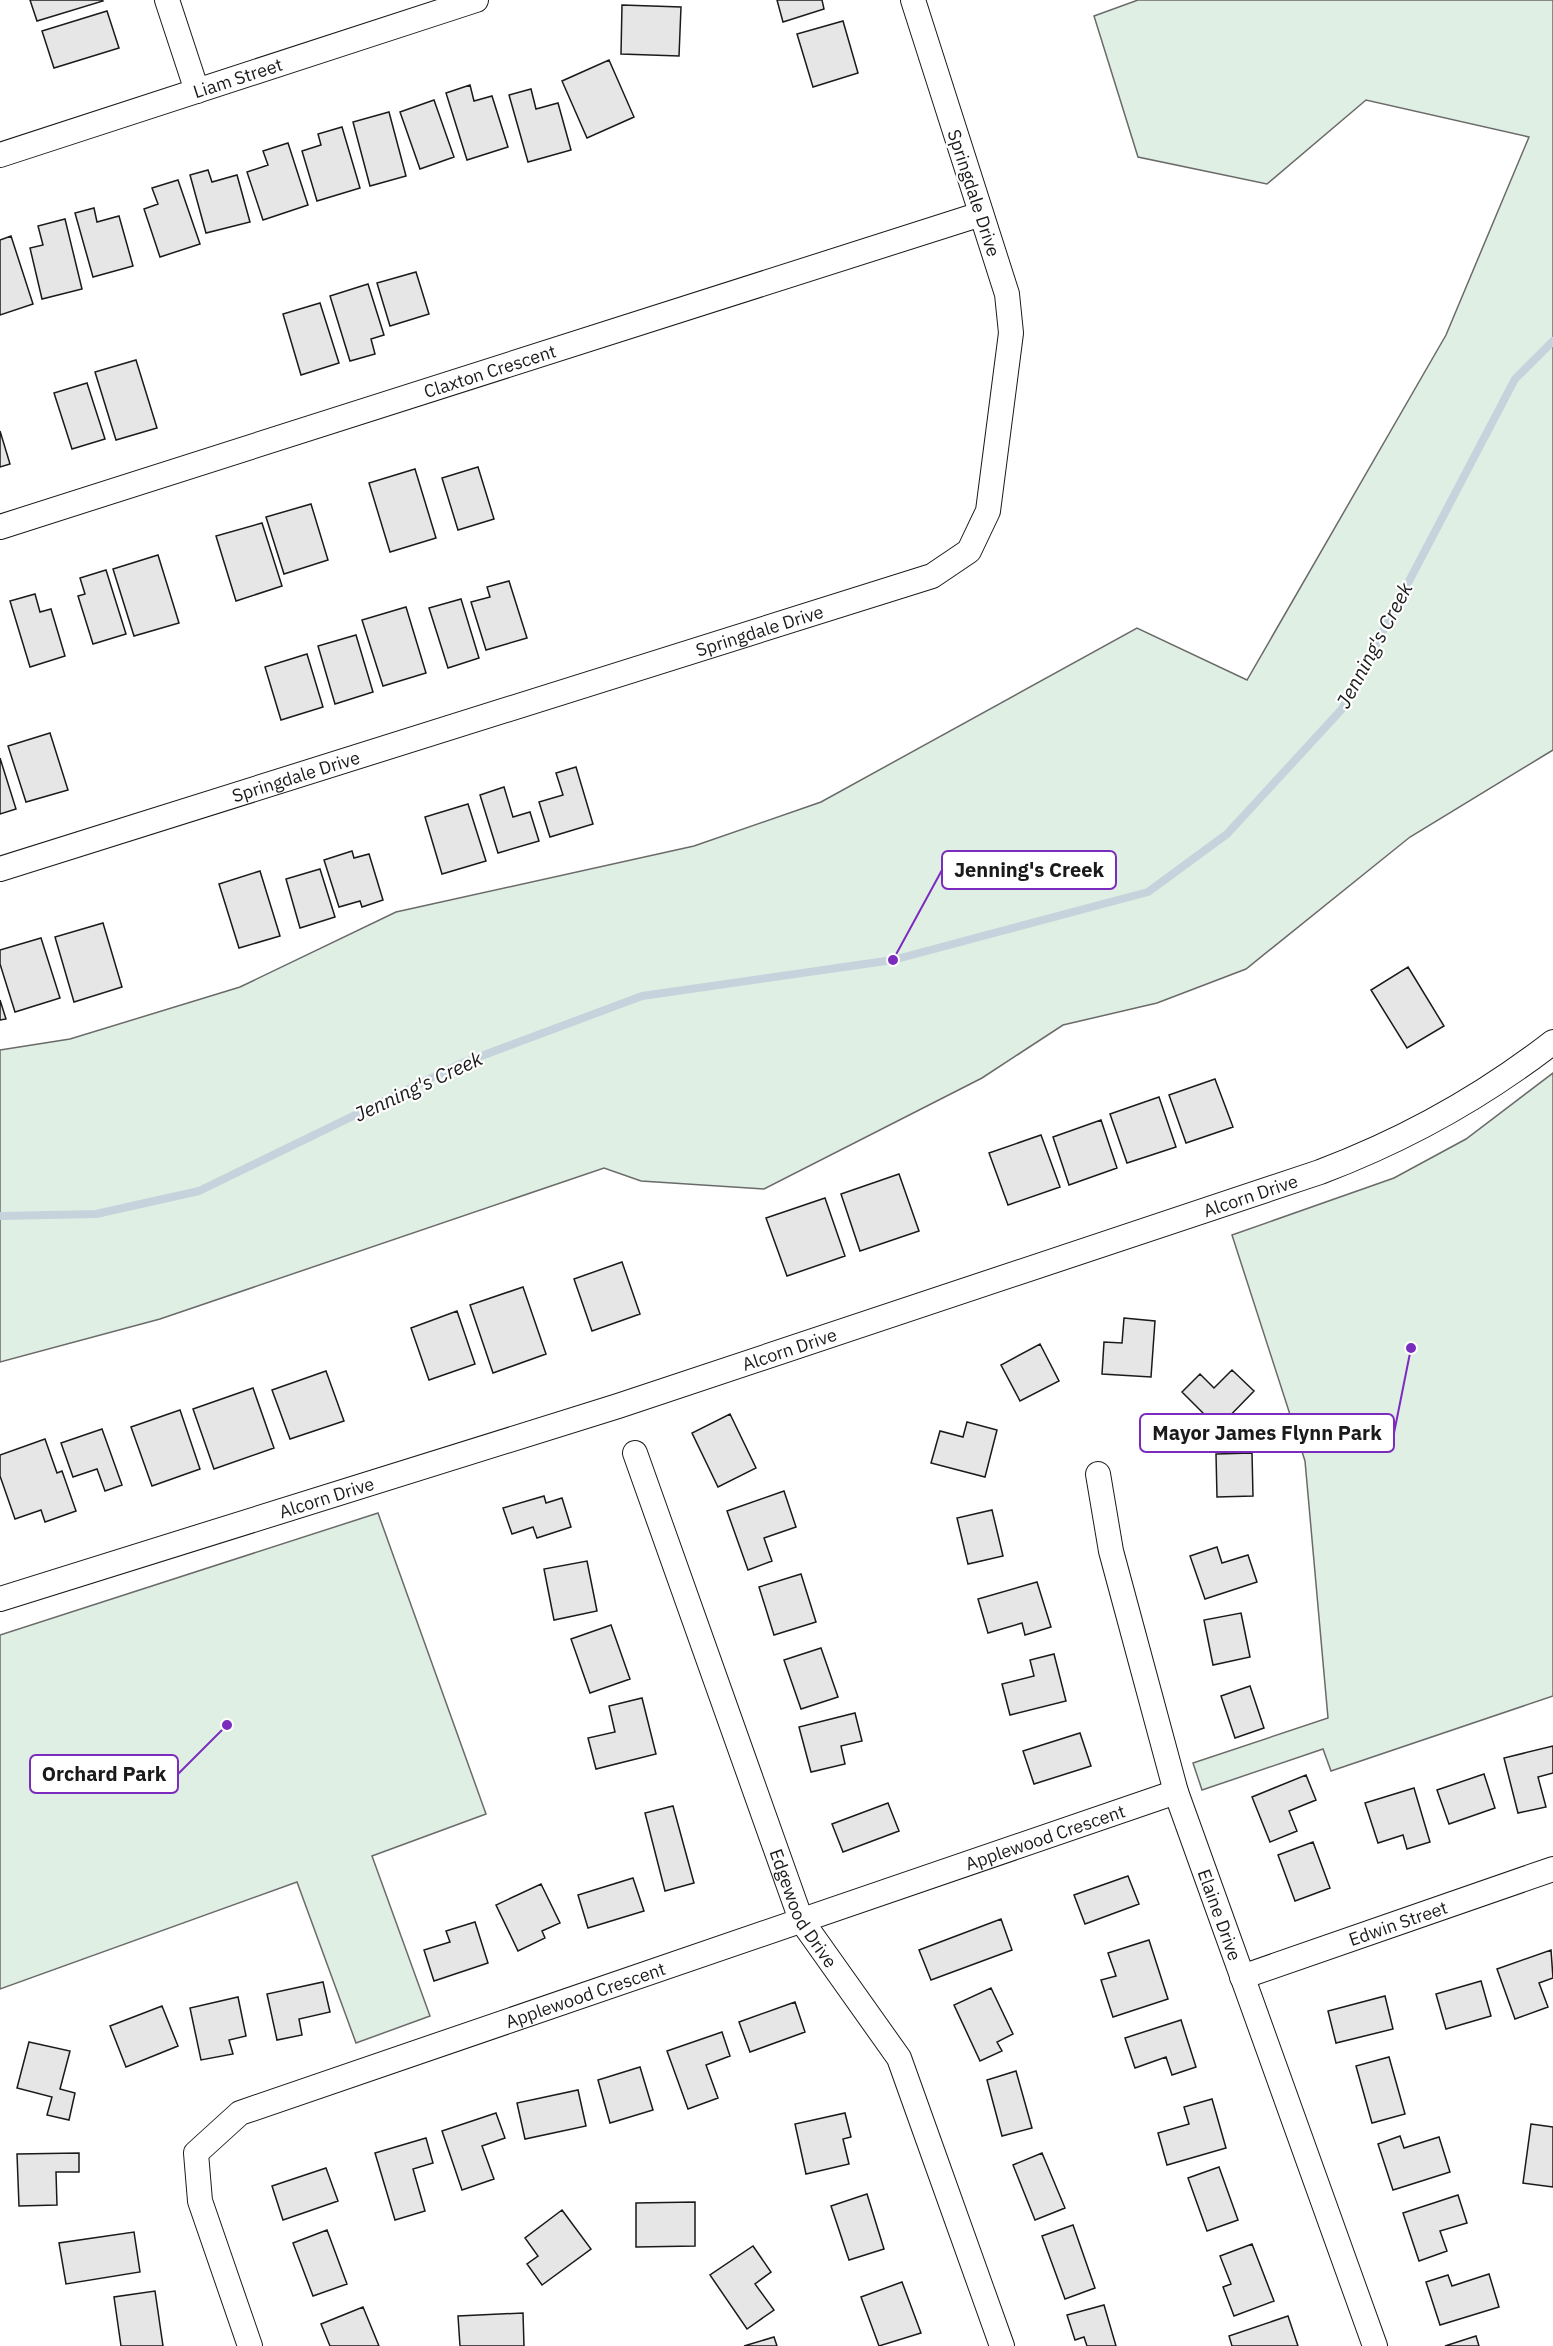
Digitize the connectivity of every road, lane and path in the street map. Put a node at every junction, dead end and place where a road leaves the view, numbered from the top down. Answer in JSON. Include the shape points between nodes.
{"nodes":[{"id":1,"x":166,"y":0,"type":"edge"},
{"id":2,"x":476,"y":0,"type":"edge"},
{"id":3,"x":913,"y":0,"type":"edge"},
{"id":4,"x":197,"y":91,"type":"junction"},
{"id":5,"x":0,"y":155,"type":"edge"},
{"id":6,"x":981,"y":214,"type":"junction"},
{"id":7,"x":0,"y":528,"type":"edge"},
{"id":8,"x":0,"y":868,"type":"edge"},
{"id":9,"x":1553,"y":1042,"type":"edge"},
{"id":10,"x":635,"y":1453,"type":"dead end"},
{"id":11,"x":1098,"y":1474,"type":"dead end"},
{"id":12,"x":0,"y":1599,"type":"edge"},
{"id":13,"x":1176,"y":1792,"type":"junction"},
{"id":14,"x":1553,"y":1869,"type":"edge"},
{"id":15,"x":801,"y":1920,"type":"junction"},
{"id":16,"x":1242,"y":1977,"type":"junction"},
{"id":17,"x":250,"y":2346,"type":"edge"},
{"id":18,"x":1002,"y":2346,"type":"edge"},
{"id":19,"x":1375,"y":2346,"type":"edge"}],
"edges":[{"from":1,"to":4,"type":"street"},
{"from":2,"to":4,"type":"street","name":"Liam Street"},
{"from":3,"to":6,"type":"street","name":"Springdale Drive"},
{"from":4,"to":5,"type":"street","name":"Liam Street"},
{"from":6,"to":7,"type":"street","name":"Claxton Crescent"},
{"from":6,"to":8,"type":"street","name":"Springdale Drive","via":[[1007,294],[1011,333],[988,511],[969,551],[932,576]]},
{"from":9,"to":12,"type":"street","name":"Alcorn Drive","via":[[1436,1121],[1320,1172],[618,1406]]},
{"from":10,"to":15,"type":"street","name":"Edgewood Drive"},
{"from":11,"to":13,"type":"street","name":"Elaine Drive","via":[[1111,1551]]},
{"from":13,"to":15,"type":"street","name":"Applewood Crescent"},
{"from":13,"to":16,"type":"street","name":"Elaine Drive"},
{"from":14,"to":16,"type":"street","name":"Edwin Street"},
{"from":15,"to":17,"type":"street","name":"Applewood Crescent","via":[[240,2113],[196,2153],[200,2202]]},
{"from":15,"to":18,"type":"street","name":"Edgewood Drive","via":[[899,2058]]},
{"from":16,"to":19,"type":"street","name":"Elaine Drive"}]}
